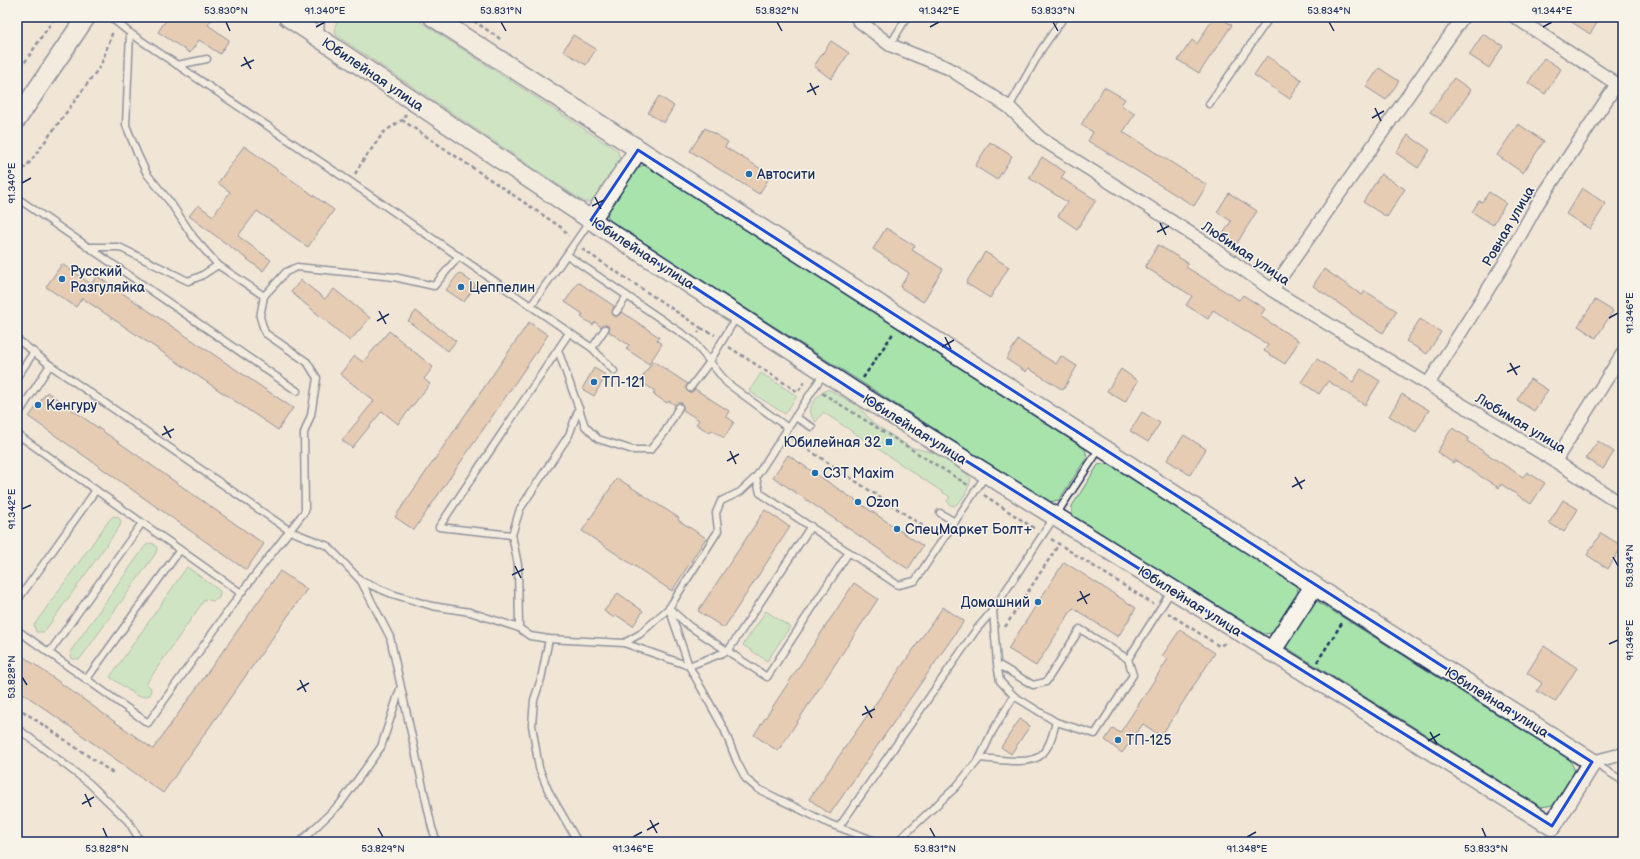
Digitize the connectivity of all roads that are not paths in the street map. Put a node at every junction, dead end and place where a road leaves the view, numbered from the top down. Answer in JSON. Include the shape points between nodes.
{"nodes":[{"id":1,"x":86,"y":17,"type":"edge"},
{"id":2,"x":110,"y":17,"type":"edge"},
{"id":3,"x":288,"y":17,"type":"edge"},
{"id":4,"x":320,"y":17,"type":"edge"},
{"id":5,"x":433,"y":17,"type":"edge"},
{"id":6,"x":907,"y":17,"type":"edge"},
{"id":7,"x":1064,"y":17,"type":"edge"},
{"id":8,"x":1270,"y":17,"type":"edge"},
{"id":9,"x":1463,"y":17,"type":"edge"},
{"id":10,"x":1515,"y":17,"type":"edge"},
{"id":11,"x":858,"y":20,"type":"dead end"},
{"id":12,"x":130,"y":33,"type":"junction"},
{"id":13,"x":320,"y":38,"type":"junction"},
{"id":14,"x":890,"y":45,"type":"junction"},
{"id":15,"x":207,"y":59,"type":"dead end"},
{"id":16,"x":177,"y":65,"type":"junction"},
{"id":17,"x":1620,"y":86,"type":"edge"},
{"id":18,"x":1209,"y":104,"type":"dead end"},
{"id":19,"x":1009,"y":107,"type":"junction"},
{"id":20,"x":17,"y":119,"type":"edge"},
{"id":21,"x":638,"y":150,"type":"junction"},
{"id":22,"x":17,"y":198,"type":"edge"},
{"id":23,"x":591,"y":220,"type":"junction"},
{"id":24,"x":86,"y":246,"type":"junction"},
{"id":25,"x":567,"y":255,"type":"junction"},
{"id":26,"x":459,"y":256,"type":"junction"},
{"id":27,"x":218,"y":265,"type":"junction"},
{"id":28,"x":1272,"y":290,"type":"junction"},
{"id":29,"x":264,"y":296,"type":"junction"},
{"id":30,"x":627,"y":296,"type":"junction"},
{"id":31,"x":531,"y":306,"type":"junction"},
{"id":32,"x":616,"y":312,"type":"dead end"},
{"id":33,"x":738,"y":315,"type":"junction"},
{"id":34,"x":605,"y":330,"type":"dead end"},
{"id":35,"x":569,"y":333,"type":"junction"},
{"id":36,"x":17,"y":339,"type":"edge"},
{"id":37,"x":592,"y":348,"type":"junction"},
{"id":38,"x":558,"y":350,"type":"junction"},
{"id":39,"x":34,"y":352,"type":"junction"},
{"id":40,"x":1623,"y":353,"type":"edge"},
{"id":41,"x":709,"y":363,"type":"junction"},
{"id":42,"x":50,"y":365,"type":"junction"},
{"id":43,"x":614,"y":372,"type":"dead end"},
{"id":44,"x":824,"y":372,"type":"junction"},
{"id":45,"x":17,"y":376,"type":"edge"},
{"id":46,"x":1428,"y":384,"type":"junction"},
{"id":47,"x":690,"y":388,"type":"dead end"},
{"id":48,"x":297,"y":391,"type":"dead end"},
{"id":49,"x":679,"y":407,"type":"dead end"},
{"id":50,"x":579,"y":408,"type":"junction"},
{"id":51,"x":17,"y":416,"type":"edge"},
{"id":52,"x":795,"y":417,"type":"junction"},
{"id":53,"x":812,"y":427,"type":"dead end"},
{"id":54,"x":788,"y":428,"type":"junction"},
{"id":55,"x":17,"y":434,"type":"edge"},
{"id":56,"x":1101,"y":447,"type":"junction"},
{"id":57,"x":1555,"y":461,"type":"junction"},
{"id":58,"x":988,"y":473,"type":"junction"},
{"id":59,"x":756,"y":477,"type":"junction"},
{"id":60,"x":96,"y":490,"type":"junction"},
{"id":61,"x":1623,"y":505,"type":"edge"},
{"id":62,"x":940,"y":512,"type":"dead end"},
{"id":63,"x":1056,"y":517,"type":"junction"},
{"id":64,"x":142,"y":522,"type":"junction"},
{"id":65,"x":955,"y":522,"type":"junction"},
{"id":66,"x":811,"y":526,"type":"junction"},
{"id":67,"x":290,"y":531,"type":"junction"},
{"id":68,"x":512,"y":535,"type":"junction"},
{"id":69,"x":180,"y":550,"type":"junction"},
{"id":70,"x":849,"y":552,"type":"junction"},
{"id":71,"x":361,"y":580,"type":"junction"},
{"id":72,"x":1314,"y":586,"type":"junction"},
{"id":73,"x":1172,"y":589,"type":"junction"},
{"id":74,"x":242,"y":593,"type":"junction"},
{"id":75,"x":17,"y":601,"type":"edge"},
{"id":76,"x":670,"y":608,"type":"junction"},
{"id":77,"x":993,"y":610,"type":"junction"},
{"id":78,"x":519,"y":628,"type":"junction"},
{"id":79,"x":17,"y":630,"type":"edge"},
{"id":80,"x":549,"y":639,"type":"junction"},
{"id":81,"x":624,"y":643,"type":"junction"},
{"id":82,"x":728,"y":651,"type":"junction"},
{"id":83,"x":1271,"y":652,"type":"junction"},
{"id":84,"x":49,"y":653,"type":"junction"},
{"id":85,"x":1128,"y":659,"type":"junction"},
{"id":86,"x":997,"y":664,"type":"junction"},
{"id":87,"x":689,"y":666,"type":"junction"},
{"id":88,"x":86,"y":680,"type":"junction"},
{"id":89,"x":401,"y":687,"type":"junction"},
{"id":90,"x":1014,"y":696,"type":"junction"},
{"id":91,"x":1056,"y":722,"type":"junction"},
{"id":92,"x":17,"y":728,"type":"edge"},
{"id":93,"x":1623,"y":754,"type":"edge"},
{"id":94,"x":980,"y":758,"type":"junction"},
{"id":95,"x":1592,"y":762,"type":"junction"},
{"id":96,"x":1623,"y":781,"type":"edge"},
{"id":97,"x":839,"y":827,"type":"junction"},
{"id":98,"x":141,"y":842,"type":"edge"},
{"id":99,"x":300,"y":842,"type":"edge"},
{"id":100,"x":436,"y":842,"type":"edge"},
{"id":101,"x":577,"y":842,"type":"edge"},
{"id":102,"x":878,"y":842,"type":"edge"},
{"id":103,"x":898,"y":842,"type":"edge"}],
"edges":[{"from":1,"to":20,"type":"main road"},
{"from":2,"to":12,"type":"lane"},
{"from":3,"to":13,"type":"main road","name":"Юбилейная улица"},
{"from":4,"to":13,"type":"lane"},
{"from":5,"to":21,"type":"main road","name":"Юбилейная улица"},
{"from":6,"to":14,"type":"lane"},
{"from":7,"to":19,"type":"lane","via":[[1041,50]]},
{"from":8,"to":18,"type":"lane"},
{"from":9,"to":28,"type":"street"},
{"from":10,"to":17,"type":"street"},
{"from":11,"to":14,"type":"street","name":"Любимая улица"},
{"from":12,"to":16,"type":"lane"},
{"from":12,"to":27,"type":"lane","via":[[126,125],[147,174],[194,238]]},
{"from":13,"to":23,"type":"main road","name":"Юбилейная улица"},
{"from":14,"to":19,"type":"street","name":"Любимая улица","via":[[948,68]]},
{"from":15,"to":16,"type":"lane"},
{"from":16,"to":26,"type":"lane"},
{"from":17,"to":46,"type":"street","name":"Ровная улица","via":[[1538,203],[1504,264]]},
{"from":19,"to":28,"type":"street","name":"Любимая улица","via":[[1040,138],[1209,245]]},
{"from":21,"to":23,"type":"main road"},
{"from":21,"to":56,"type":"main road","name":"Юбилейная улица"},
{"from":22,"to":24,"type":"lane"},
{"from":23,"to":25,"type":"lane"},
{"from":23,"to":33,"type":"main road","name":"Юбилейная улица"},
{"from":24,"to":27,"type":"lane","via":[[119,246],[188,281]]},
{"from":24,"to":48,"type":"lane"},
{"from":25,"to":30,"type":"lane"},
{"from":25,"to":31,"type":"lane"},
{"from":26,"to":29,"type":"lane","via":[[434,286],[394,277],[297,267],[286,272]]},
{"from":26,"to":31,"type":"lane"},
{"from":27,"to":29,"type":"lane"},
{"from":28,"to":46,"type":"street","name":"Любимая улица"},
{"from":29,"to":67,"type":"lane","via":[[260,317],[265,332],[307,362],[317,378],[311,415],[304,433],[305,511]]},
{"from":30,"to":32,"type":"lane"},
{"from":30,"to":41,"type":"lane","via":[[693,341]]},
{"from":31,"to":35,"type":"lane"},
{"from":33,"to":41,"type":"lane"},
{"from":33,"to":44,"type":"main road","name":"Юбилейная улица"},
{"from":34,"to":37,"type":"lane"},
{"from":35,"to":37,"type":"lane"},
{"from":35,"to":38,"type":"lane"},
{"from":36,"to":39,"type":"lane"},
{"from":37,"to":43,"type":"lane"},
{"from":38,"to":50,"type":"lane"},
{"from":38,"to":68,"type":"lane","via":[[439,527]]},
{"from":39,"to":42,"type":"lane"},
{"from":39,"to":45,"type":"lane"},
{"from":40,"to":57,"type":"street"},
{"from":41,"to":47,"type":"lane"},
{"from":41,"to":54,"type":"lane","via":[[727,383]]},
{"from":42,"to":51,"type":"lane"},
{"from":42,"to":67,"type":"lane"},
{"from":44,"to":52,"type":"lane"},
{"from":44,"to":58,"type":"main road","name":"Юбилейная улица"},
{"from":46,"to":57,"type":"street","name":"Любимая улица"},
{"from":49,"to":50,"type":"lane","via":[[665,432],[650,450],[633,450],[598,439],[585,426]]},
{"from":50,"to":68,"type":"lane","via":[[569,435],[520,509]]},
{"from":52,"to":53,"type":"lane"},
{"from":52,"to":54,"type":"lane"},
{"from":54,"to":59,"type":"lane"},
{"from":55,"to":60,"type":"lane"},
{"from":56,"to":63,"type":"lane"},
{"from":56,"to":72,"type":"main road","name":"Юбилейная улица"},
{"from":57,"to":61,"type":"street","name":"Любимая улица"},
{"from":58,"to":63,"type":"main road","name":"Юбилейная улица"},
{"from":58,"to":65,"type":"lane"},
{"from":59,"to":66,"type":"lane","via":[[760,493]]},
{"from":59,"to":76,"type":"lane","via":[[740,492],[721,501],[716,513],[718,531]]},
{"from":60,"to":64,"type":"lane"},
{"from":60,"to":75,"type":"lane"},
{"from":62,"to":65,"type":"lane"},
{"from":63,"to":73,"type":"main road","name":"Юбилейная улица"},
{"from":63,"to":77,"type":"lane"},
{"from":64,"to":69,"type":"lane"},
{"from":64,"to":84,"type":"lane"},
{"from":65,"to":70,"type":"lane","via":[[915,581],[898,585]]},
{"from":66,"to":70,"type":"lane"},
{"from":66,"to":82,"type":"lane"},
{"from":67,"to":71,"type":"lane","via":[[328,546]]},
{"from":67,"to":74,"type":"lane"},
{"from":68,"to":78,"type":"lane","via":[[518,565]]},
{"from":69,"to":74,"type":"lane"},
{"from":69,"to":88,"type":"lane"},
{"from":70,"to":82,"type":"lane","via":[[767,677]]},
{"from":71,"to":78,"type":"lane","via":[[399,596],[432,606],[470,612]]},
{"from":71,"to":89,"type":"lane","via":[[390,637]]},
{"from":72,"to":83,"type":"main road"},
{"from":72,"to":95,"type":"main road","name":"Юбилейная улица"},
{"from":73,"to":83,"type":"main road","name":"Юбилейная улица"},
{"from":73,"to":85,"type":"lane"},
{"from":74,"to":88,"type":"lane","via":[[148,722]]},
{"from":76,"to":81,"type":"lane","via":[[640,634]]},
{"from":76,"to":82,"type":"lane","via":[[689,626]]},
{"from":76,"to":87,"type":"lane"},
{"from":77,"to":86,"type":"lane"},
{"from":77,"to":97,"type":"lane","via":[[976,630]]},
{"from":78,"to":80,"type":"lane","via":[[530,636]]},
{"from":79,"to":84,"type":"lane"},
{"from":80,"to":81,"type":"lane"},
{"from":80,"to":101,"type":"lane","via":[[542,679],[534,700],[532,725],[539,768],[548,790]]},
{"from":81,"to":87,"type":"lane"},
{"from":82,"to":87,"type":"lane"},
{"from":83,"to":95,"type":"main road","name":"Юбилейная улица","via":[[1552,826]]},
{"from":84,"to":88,"type":"lane"},
{"from":85,"to":86,"type":"lane","via":[[1080,629],[1046,682],[1033,685]]},
{"from":85,"to":91,"type":"lane","via":[[1133,675],[1095,734]]},
{"from":86,"to":90,"type":"lane","via":[[1000,681]]},
{"from":87,"to":97,"type":"lane","via":[[724,729],[746,779],[758,789]]},
{"from":89,"to":99,"type":"lane","via":[[381,747],[340,804]]},
{"from":89,"to":100,"type":"lane"},
{"from":90,"to":91,"type":"lane"},
{"from":90,"to":94,"type":"lane"},
{"from":91,"to":94,"type":"lane","via":[[1052,740],[1041,756],[1026,761]]},
{"from":92,"to":98,"type":"lane","via":[[89,783],[128,821]]},
{"from":93,"to":95,"type":"street"},
{"from":94,"to":103,"type":"lane","via":[[956,787]]},
{"from":95,"to":96,"type":"lane"},
{"from":97,"to":102,"type":"lane"}]}
